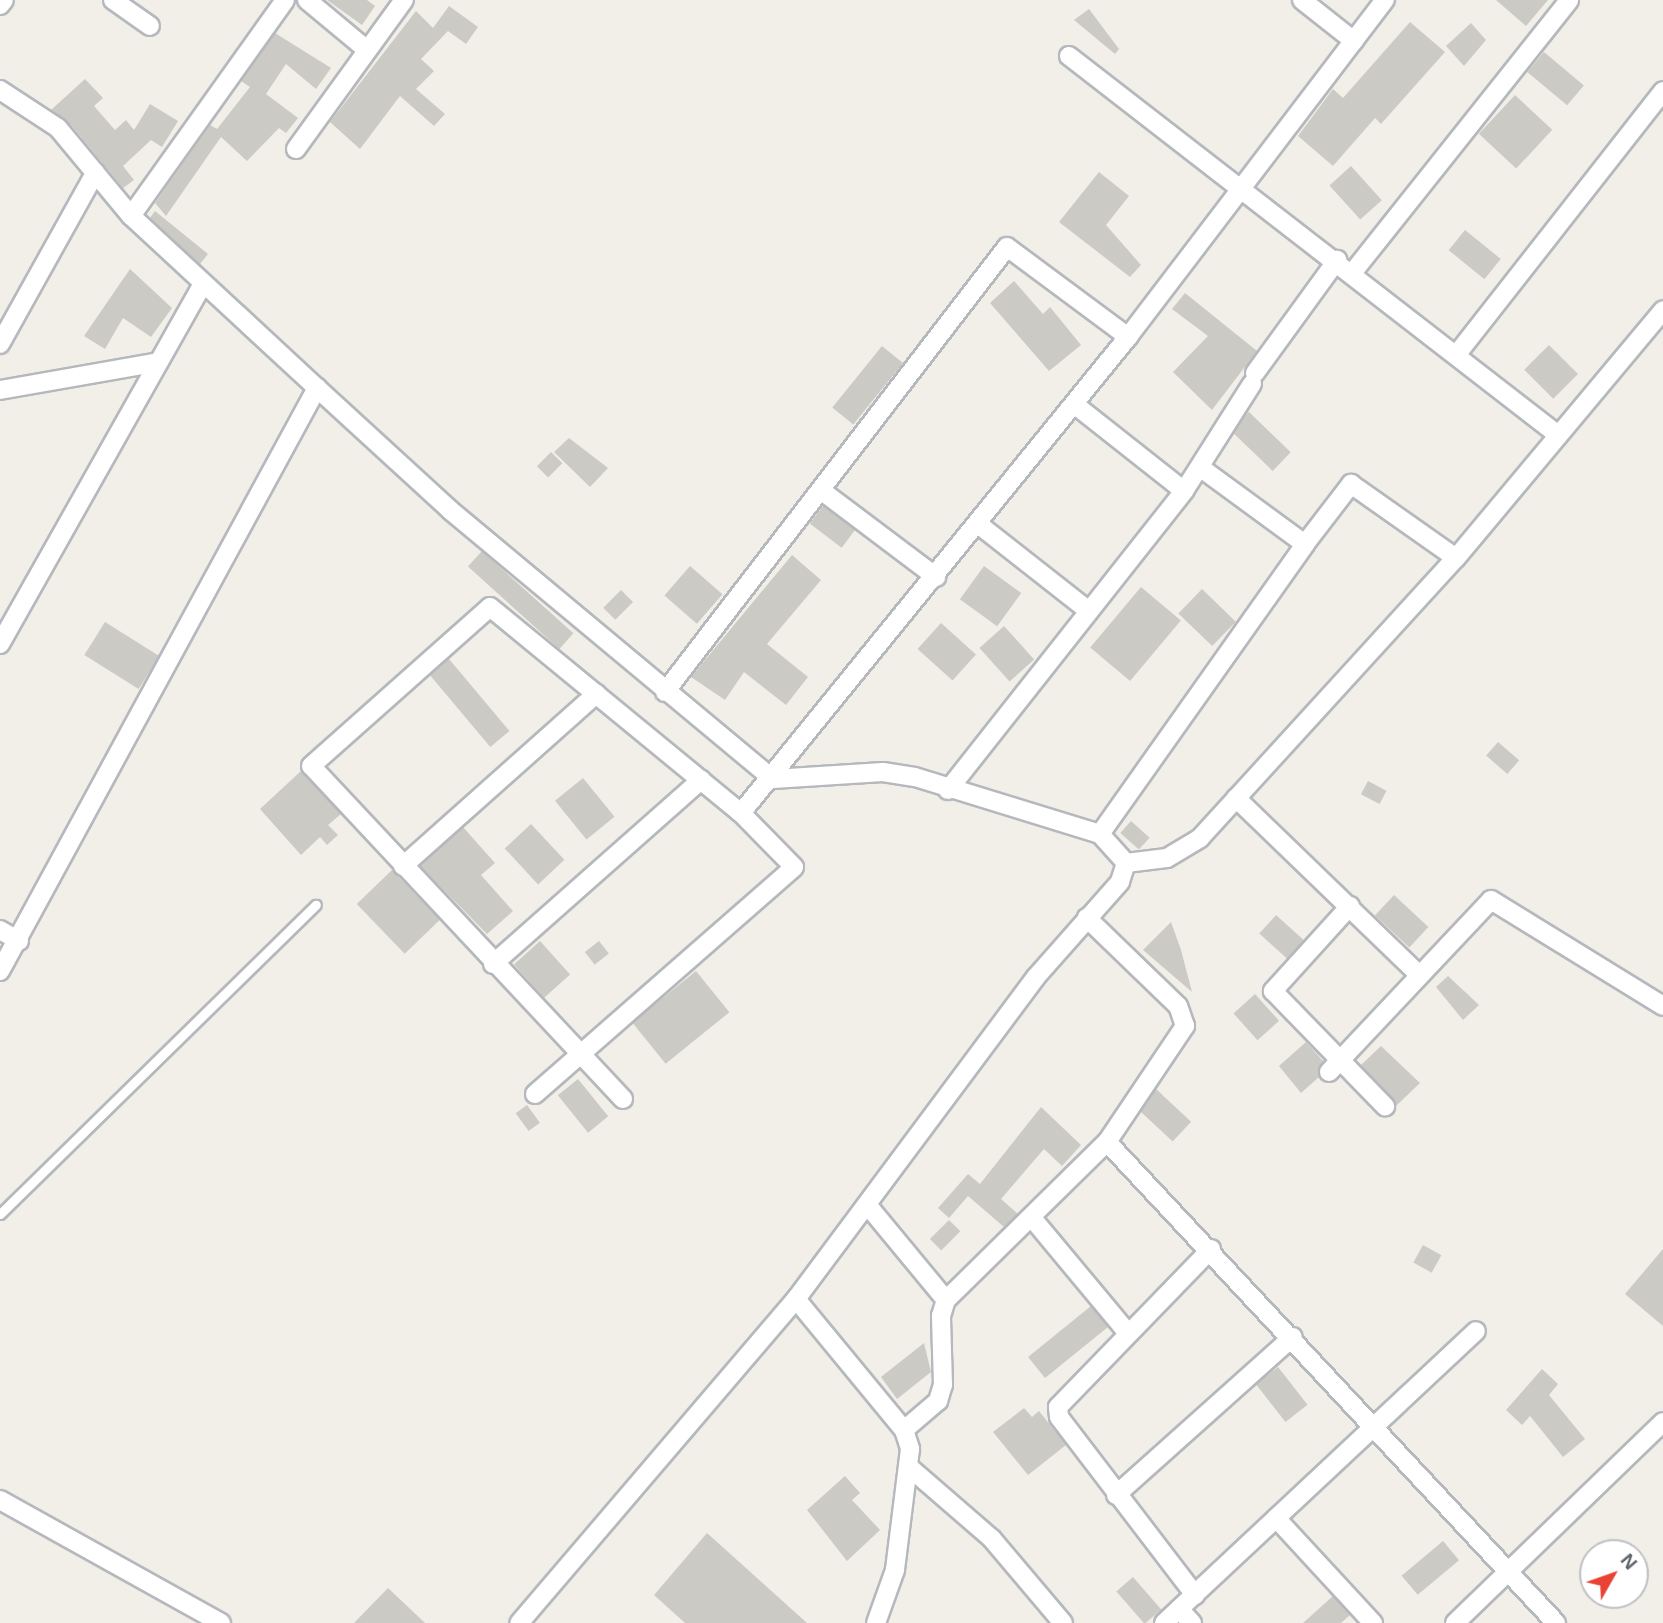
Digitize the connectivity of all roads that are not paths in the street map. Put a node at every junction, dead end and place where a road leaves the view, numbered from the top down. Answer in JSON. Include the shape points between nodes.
{"nodes":[{"id":1,"x":4,"y":0,"type":"edge"},
{"id":2,"x":113,"y":0,"type":"edge"},
{"id":3,"x":285,"y":0,"type":"edge"},
{"id":4,"x":307,"y":0,"type":"edge"},
{"id":5,"x":404,"y":0,"type":"edge"},
{"id":6,"x":1302,"y":0,"type":"edge"},
{"id":7,"x":1385,"y":0,"type":"edge"},
{"id":8,"x":1569,"y":0,"type":"edge"},
{"id":9,"x":0,"y":5,"type":"edge"},
{"id":10,"x":150,"y":26,"type":"dead end"},
{"id":11,"x":1353,"y":41,"type":"junction"},
{"id":12,"x":367,"y":50,"type":"junction"},
{"id":13,"x":1069,"y":56,"type":"dead end"},
{"id":14,"x":0,"y":90,"type":"edge"},
{"id":15,"x":1663,"y":92,"type":"edge"},
{"id":16,"x":296,"y":149,"type":"dead end"},
{"id":17,"x":95,"y":173,"type":"junction"},
{"id":18,"x":1242,"y":185,"type":"junction"},
{"id":19,"x":131,"y":216,"type":"junction"},
{"id":20,"x":1338,"y":260,"type":"junction"},
{"id":21,"x":1353,"y":272,"type":"junction"},
{"id":22,"x":203,"y":284,"type":"junction"},
{"id":23,"x":1663,"y":310,"type":"edge"},
{"id":24,"x":1128,"y":337,"type":"junction"},
{"id":25,"x":0,"y":344,"type":"edge"},
{"id":26,"x":1457,"y":354,"type":"junction"},
{"id":27,"x":159,"y":362,"type":"junction"},
{"id":28,"x":317,"y":388,"type":"junction"},
{"id":29,"x":0,"y":390,"type":"edge"},
{"id":30,"x":1074,"y":404,"type":"junction"},
{"id":31,"x":1558,"y":435,"type":"junction"},
{"id":32,"x":1201,"y":468,"type":"junction"},
{"id":33,"x":822,"y":491,"type":"junction"},
{"id":34,"x":1184,"y":491,"type":"junction"},
{"id":35,"x":978,"y":524,"type":"junction"},
{"id":36,"x":1305,"y":544,"type":"junction"},
{"id":37,"x":1455,"y":558,"type":"junction"},
{"id":38,"x":936,"y":577,"type":"junction"},
{"id":39,"x":1089,"y":611,"type":"junction"},
{"id":40,"x":0,"y":644,"type":"edge"},
{"id":41,"x":666,"y":692,"type":"junction"},
{"id":42,"x":596,"y":694,"type":"junction"},
{"id":43,"x":773,"y":779,"type":"junction"},
{"id":44,"x":701,"y":780,"type":"junction"},
{"id":45,"x":948,"y":790,"type":"junction"},
{"id":46,"x":1236,"y":798,"type":"junction"},
{"id":47,"x":741,"y":813,"type":"junction"},
{"id":48,"x":1100,"y":834,"type":"junction"},
{"id":49,"x":1126,"y":863,"type":"junction"},
{"id":50,"x":403,"y":866,"type":"junction"},
{"id":51,"x":316,"y":905,"type":"dead end"},
{"id":52,"x":1350,"y":906,"type":"junction"},
{"id":53,"x":1087,"y":918,"type":"junction"},
{"id":54,"x":0,"y":930,"type":"edge"},
{"id":55,"x":19,"y":941,"type":"junction"},
{"id":56,"x":493,"y":964,"type":"junction"},
{"id":57,"x":0,"y":971,"type":"edge"},
{"id":58,"x":1419,"y":975,"type":"junction"},
{"id":59,"x":1663,"y":1006,"type":"edge"},
{"id":60,"x":578,"y":1056,"type":"junction"},
{"id":61,"x":1334,"y":1066,"type":"junction"},
{"id":62,"x":535,"y":1094,"type":"dead end"},
{"id":63,"x":623,"y":1099,"type":"dead end"},
{"id":64,"x":1385,"y":1106,"type":"dead end"},
{"id":65,"x":1107,"y":1142,"type":"junction"},
{"id":66,"x":869,"y":1207,"type":"junction"},
{"id":67,"x":0,"y":1214,"type":"edge"},
{"id":68,"x":1032,"y":1218,"type":"junction"},
{"id":69,"x":1212,"y":1249,"type":"junction"},
{"id":70,"x":796,"y":1299,"type":"junction"},
{"id":71,"x":946,"y":1300,"type":"junction"},
{"id":72,"x":1476,"y":1331,"type":"dead end"},
{"id":73,"x":1127,"y":1332,"type":"junction"},
{"id":74,"x":1293,"y":1337,"type":"junction"},
{"id":75,"x":1663,"y":1422,"type":"edge"},
{"id":76,"x":1375,"y":1426,"type":"junction"},
{"id":77,"x":904,"y":1430,"type":"junction"},
{"id":78,"x":909,"y":1467,"type":"junction"},
{"id":79,"x":1116,"y":1495,"type":"junction"},
{"id":80,"x":0,"y":1500,"type":"edge"},
{"id":81,"x":1276,"y":1518,"type":"junction"},
{"id":82,"x":1509,"y":1572,"type":"junction"},
{"id":83,"x":1195,"y":1595,"type":"junction"},
{"id":84,"x":1179,"y":1609,"type":"junction"},
{"id":85,"x":221,"y":1623,"type":"edge"},
{"id":86,"x":519,"y":1623,"type":"edge"},
{"id":87,"x":876,"y":1623,"type":"edge"},
{"id":88,"x":1063,"y":1623,"type":"edge"},
{"id":89,"x":1164,"y":1623,"type":"edge"},
{"id":90,"x":1192,"y":1623,"type":"edge"},
{"id":91,"x":1373,"y":1623,"type":"edge"},
{"id":92,"x":1455,"y":1623,"type":"edge"},
{"id":93,"x":1556,"y":1623,"type":"edge"}],
"edges":[{"from":1,"to":9,"type":"street"},
{"from":2,"to":10,"type":"street"},
{"from":3,"to":19,"type":"street"},
{"from":4,"to":12,"type":"street"},
{"from":5,"to":12,"type":"street"},
{"from":6,"to":11,"type":"street"},
{"from":7,"to":11,"type":"street"},
{"from":8,"to":21,"type":"street"},
{"from":11,"to":18,"type":"street"},
{"from":12,"to":16,"type":"street"},
{"from":13,"to":18,"type":"street"},
{"from":14,"to":17,"type":"street","via":[[58,128]]},
{"from":15,"to":26,"type":"street"},
{"from":17,"to":19,"type":"street"},
{"from":17,"to":25,"type":"street"},
{"from":18,"to":20,"type":"street"},
{"from":18,"to":24,"type":"street"},
{"from":19,"to":22,"type":"street"},
{"from":20,"to":21,"type":"street"},
{"from":20,"to":32,"type":"street","via":[[1254,379]]},
{"from":21,"to":26,"type":"street"},
{"from":22,"to":27,"type":"street"},
{"from":22,"to":28,"type":"street"},
{"from":23,"to":31,"type":"street"},
{"from":24,"to":30,"type":"street"},
{"from":24,"to":33,"type":"street","via":[[1007,247]]},
{"from":26,"to":31,"type":"street"},
{"from":27,"to":29,"type":"street"},
{"from":27,"to":40,"type":"street"},
{"from":28,"to":41,"type":"street"},
{"from":28,"to":55,"type":"street"},
{"from":30,"to":34,"type":"street"},
{"from":30,"to":35,"type":"street"},
{"from":31,"to":37,"type":"street"},
{"from":32,"to":34,"type":"street"},
{"from":32,"to":36,"type":"street"},
{"from":33,"to":38,"type":"street"},
{"from":33,"to":41,"type":"street"},
{"from":34,"to":39,"type":"street"},
{"from":35,"to":38,"type":"street"},
{"from":35,"to":39,"type":"street"},
{"from":36,"to":37,"type":"street","via":[[1351,484]]},
{"from":36,"to":48,"type":"street"},
{"from":37,"to":46,"type":"street"},
{"from":38,"to":43,"type":"street"},
{"from":39,"to":45,"type":"street"},
{"from":41,"to":43,"type":"street"},
{"from":42,"to":44,"type":"street"},
{"from":42,"to":50,"type":"street"},
{"from":42,"to":50,"type":"street","via":[[490,607],[311,766]]},
{"from":43,"to":45,"type":"street","via":[[883,772]]},
{"from":43,"to":47,"type":"street"},
{"from":44,"to":47,"type":"street"},
{"from":44,"to":56,"type":"street"},
{"from":45,"to":48,"type":"street"},
{"from":46,"to":49,"type":"street","via":[[1184,850]]},
{"from":46,"to":52,"type":"street"},
{"from":47,"to":60,"type":"street","via":[[794,867]]},
{"from":48,"to":49,"type":"street"},
{"from":49,"to":53,"type":"street","via":[[1120,881]]},
{"from":50,"to":56,"type":"street"},
{"from":51,"to":67,"type":"lane"},
{"from":52,"to":58,"type":"street"},
{"from":52,"to":61,"type":"street","via":[[1273,991]]},
{"from":53,"to":65,"type":"street","via":[[1178,1006],[1185,1026]]},
{"from":53,"to":66,"type":"street","via":[[975,1057]]},
{"from":54,"to":55,"type":"street"},
{"from":55,"to":57,"type":"street"},
{"from":56,"to":60,"type":"street"},
{"from":58,"to":59,"type":"street","via":[[1491,900]]},
{"from":58,"to":61,"type":"street"},
{"from":60,"to":62,"type":"street"},
{"from":60,"to":63,"type":"street"},
{"from":61,"to":64,"type":"street"},
{"from":65,"to":68,"type":"street"},
{"from":65,"to":69,"type":"street"},
{"from":66,"to":70,"type":"street"},
{"from":66,"to":71,"type":"street"},
{"from":68,"to":71,"type":"street"},
{"from":68,"to":73,"type":"street"},
{"from":69,"to":73,"type":"street"},
{"from":69,"to":74,"type":"street"},
{"from":70,"to":77,"type":"street"},
{"from":70,"to":86,"type":"street"},
{"from":71,"to":77,"type":"street","via":[[941,1316],[943,1385],[938,1401]]},
{"from":72,"to":76,"type":"street"},
{"from":73,"to":79,"type":"street","via":[[1058,1407]]},
{"from":74,"to":76,"type":"street"},
{"from":74,"to":79,"type":"street"},
{"from":75,"to":82,"type":"street"},
{"from":76,"to":81,"type":"street"},
{"from":76,"to":82,"type":"street"},
{"from":77,"to":78,"type":"street"},
{"from":78,"to":87,"type":"street","via":[[895,1570]]},
{"from":78,"to":88,"type":"street","via":[[992,1539]]},
{"from":79,"to":83,"type":"street"},
{"from":80,"to":85,"type":"street"},
{"from":81,"to":83,"type":"street"},
{"from":81,"to":91,"type":"street"},
{"from":82,"to":92,"type":"street"},
{"from":82,"to":93,"type":"street"},
{"from":83,"to":84,"type":"street"},
{"from":84,"to":89,"type":"street"},
{"from":84,"to":90,"type":"street"}]}
